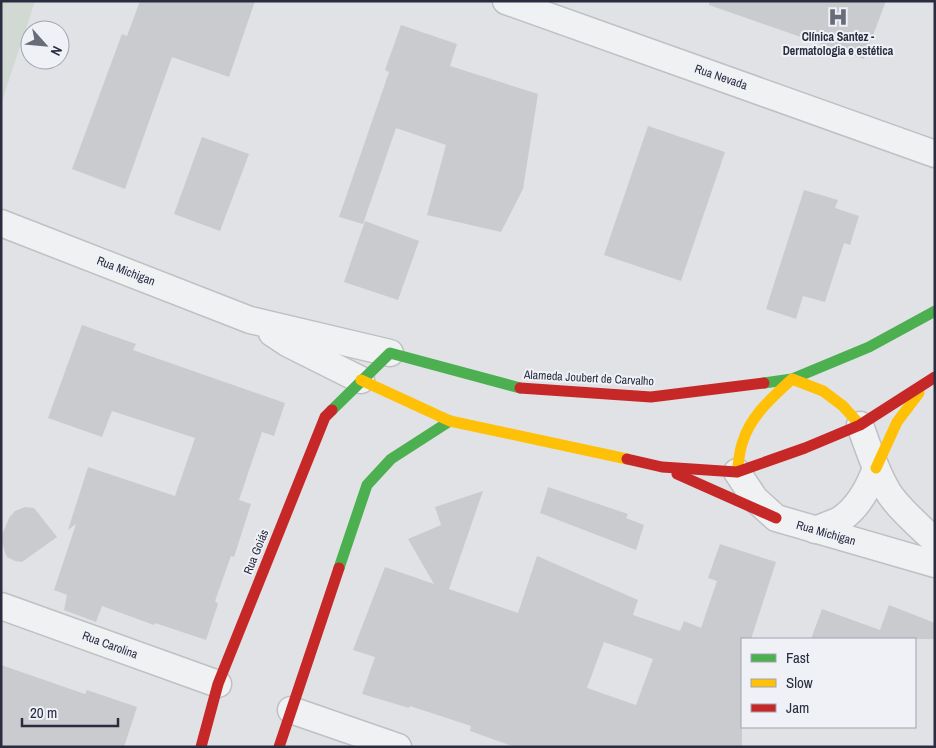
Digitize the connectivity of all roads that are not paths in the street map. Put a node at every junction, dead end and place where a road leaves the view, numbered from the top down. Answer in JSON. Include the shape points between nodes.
{"nodes":[{"id":1,"x":506,"y":1,"type":"edge"},
{"id":2,"x":935,"y":154,"type":"edge"},
{"id":3,"x":1,"y":223,"type":"edge"},
{"id":4,"x":935,"y":312,"type":"edge"},
{"id":5,"x":250,"y":320,"type":"junction"},
{"id":6,"x":390,"y":353,"type":"junction"},
{"id":7,"x":932,"y":378,"type":"edge"},
{"id":8,"x":792,"y":379,"type":"junction"},
{"id":9,"x":361,"y":380,"type":"junction"},
{"id":10,"x":450,"y":421,"type":"junction"},
{"id":11,"x":860,"y":425,"type":"junction"},
{"id":12,"x":662,"y":467,"type":"junction"},
{"id":13,"x":876,"y":468,"type":"junction"},
{"id":14,"x":737,"y":472,"type":"junction"},
{"id":15,"x":776,"y":518,"type":"junction"},
{"id":16,"x":815,"y":530,"type":"junction"},
{"id":17,"x":935,"y":541,"type":"edge"},
{"id":18,"x":935,"y":564,"type":"edge"},
{"id":19,"x":1,"y":606,"type":"edge"},
{"id":20,"x":218,"y":684,"type":"junction"},
{"id":21,"x":291,"y":710,"type":"junction"},
{"id":22,"x":201,"y":747,"type":"edge"},
{"id":23,"x":279,"y":747,"type":"edge"},
{"id":24,"x":398,"y":747,"type":"edge"}],
"edges":[{"from":1,"to":2,"type":"street","name":"Rua Nevada"},
{"from":3,"to":5,"type":"street","name":"Rua Michigan"},
{"from":4,"to":8,"type":"main road","name":"Alameda Joubert de Carvalho","via":[[869,347]]},
{"from":5,"to":6,"type":"street","name":"Rua Michigan"},
{"from":5,"to":9,"type":"street","name":"Rua Michigan","via":[[287,343]]},
{"from":6,"to":8,"type":"main road","name":"Alameda Joubert de Carvalho","via":[[523,389],[651,397]]},
{"from":6,"to":9,"type":"main road"},
{"from":7,"to":11,"type":"main road"},
{"from":7,"to":13,"type":"main road","via":[[898,422]]},
{"from":8,"to":11,"type":"main road","via":[[823,390]]},
{"from":8,"to":14,"type":"main road","via":[[752,422],[743,442]]},
{"from":9,"to":10,"type":"main road"},
{"from":9,"to":20,"type":"main road","name":"Rua Goiás","via":[[325,417]]},
{"from":10,"to":12,"type":"main road"},
{"from":10,"to":21,"type":"main road","via":[[391,460],[367,484]]},
{"from":11,"to":13,"type":"street"},
{"from":11,"to":14,"type":"main road"},
{"from":12,"to":14,"type":"main road"},
{"from":12,"to":15,"type":"main road"},
{"from":13,"to":16,"type":"street","via":[[870,486],[859,502],[841,519]]},
{"from":13,"to":17,"type":"street","via":[[888,492]]},
{"from":14,"to":15,"type":"street","name":"Rua Michigan","via":[[755,499]]},
{"from":15,"to":16,"type":"street","name":"Rua Michigan"},
{"from":16,"to":18,"type":"street","name":"Rua Michigan"},
{"from":19,"to":20,"type":"street","name":"Rua Carolina"},
{"from":20,"to":22,"type":"main road","name":"Rua Goiás"},
{"from":21,"to":23,"type":"main road"},
{"from":21,"to":24,"type":"street"}]}
